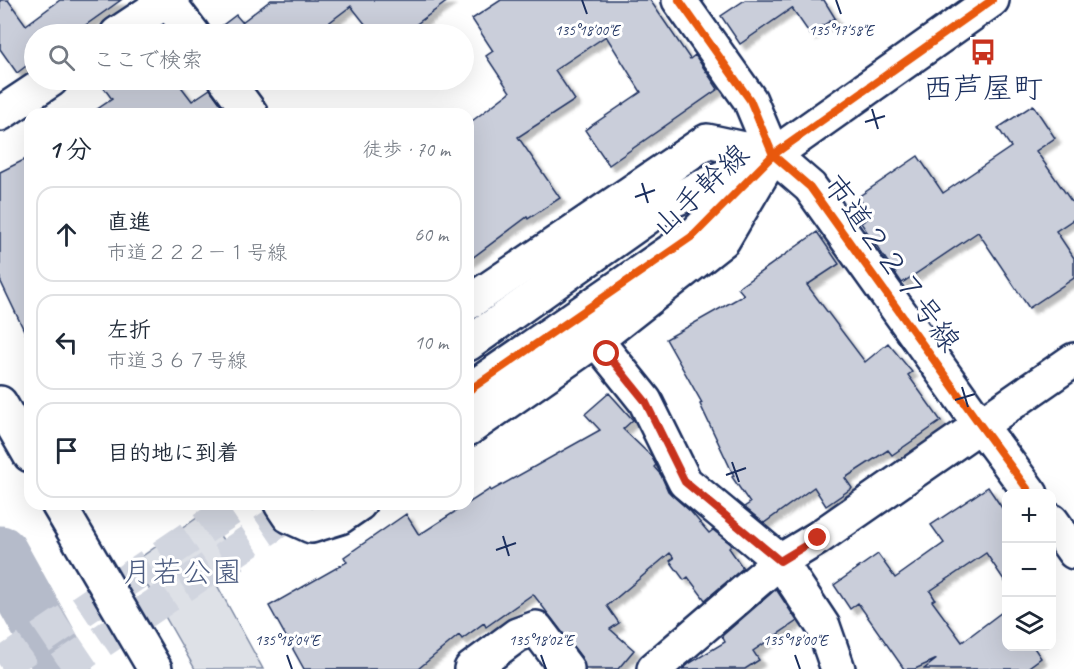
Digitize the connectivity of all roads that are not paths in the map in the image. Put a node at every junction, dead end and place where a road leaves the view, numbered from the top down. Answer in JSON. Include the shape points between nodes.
{"nodes":[{"id":1,"x":168,"y":0,"type":"edge"},
{"id":2,"x":679,"y":0,"type":"edge"},
{"id":3,"x":992,"y":0,"type":"edge"},
{"id":4,"x":132,"y":24,"type":"edge"},
{"id":5,"x":186,"y":24,"type":"edge"},
{"id":6,"x":36,"y":90,"type":"edge"},
{"id":7,"x":233,"y":90,"type":"edge"},
{"id":8,"x":247,"y":108,"type":"edge"},
{"id":9,"x":0,"y":114,"type":"edge"},
{"id":10,"x":773,"y":155,"type":"junction"},
{"id":11,"x":474,"y":299,"type":"edge"},
{"id":12,"x":474,"y":340,"type":"edge"},
{"id":13,"x":596,"y":340,"type":"junction"},
{"id":14,"x":1074,"y":360,"type":"edge"},
{"id":15,"x":474,"y":387,"type":"edge"},
{"id":16,"x":0,"y":403,"type":"edge"},
{"id":17,"x":474,"y":425,"type":"edge"},
{"id":18,"x":981,"y":426,"type":"junction"},
{"id":19,"x":24,"y":445,"type":"edge"},
{"id":20,"x":1027,"y":489,"type":"edge"},
{"id":21,"x":62,"y":510,"type":"edge"},
{"id":22,"x":285,"y":510,"type":"edge"},
{"id":23,"x":351,"y":510,"type":"edge"},
{"id":24,"x":1056,"y":527,"type":"edge"},
{"id":25,"x":1074,"y":552,"type":"edge"},
{"id":26,"x":780,"y":561,"type":"junction"},
{"id":27,"x":155,"y":669,"type":"edge"},
{"id":28,"x":471,"y":669,"type":"edge"},
{"id":29,"x":567,"y":669,"type":"edge"},
{"id":30,"x":654,"y":669,"type":"edge"},
{"id":31,"x":838,"y":669,"type":"edge"}],
"edges":[{"from":1,"to":4,"type":"street"},
{"from":1,"to":5,"type":"street"},
{"from":2,"to":10,"type":"street","name":"市道２２７号線","via":[[750,100]]},
{"from":3,"to":10,"type":"street","name":"山手幹線"},
{"from":6,"to":9,"type":"street"},
{"from":7,"to":8,"type":"street"},
{"from":10,"to":11,"type":"street","via":[[707,141]]},
{"from":10,"to":12,"type":"street","name":"山手幹線","via":[[669,202]]},
{"from":10,"to":13,"type":"street","via":[[723,240]]},
{"from":10,"to":15,"type":"street","name":"山手幹線","via":[[694,235]]},
{"from":10,"to":18,"type":"street","name":"市道２２７号線","via":[[810,187]]},
{"from":13,"to":17,"type":"street"},
{"from":13,"to":26,"type":"street","via":[[645,401],[685,482]]},
{"from":14,"to":18,"type":"street"},
{"from":16,"to":19,"type":"street"},
{"from":18,"to":20,"type":"street","name":"市道２２７号線"},
{"from":18,"to":26,"type":"street"},
{"from":21,"to":27,"type":"street"},
{"from":22,"to":23,"type":"street","via":[[289,516],[311,526],[340,518]]},
{"from":24,"to":25,"type":"street"},
{"from":26,"to":30,"type":"street"},
{"from":26,"to":31,"type":"street","via":[[823,626]]},
{"from":28,"to":29,"type":"street","via":[[518,635],[536,628]]}]}
